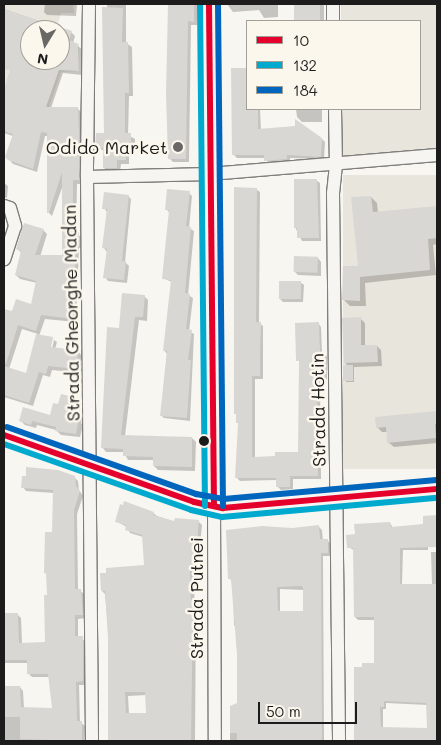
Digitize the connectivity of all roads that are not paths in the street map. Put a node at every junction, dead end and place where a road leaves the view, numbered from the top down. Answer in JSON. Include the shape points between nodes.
{"nodes":[{"id":1,"x":89,"y":4,"type":"edge"},
{"id":2,"x":209,"y":4,"type":"edge"},
{"id":3,"x":333,"y":4,"type":"edge"},
{"id":4,"x":333,"y":20,"type":"edge"},
{"id":5,"x":335,"y":110,"type":"edge"},
{"id":6,"x":437,"y":155,"type":"edge"},
{"id":7,"x":336,"y":165,"type":"junction"},
{"id":8,"x":210,"y":174,"type":"junction"},
{"id":9,"x":87,"y":177,"type":"junction"},
{"id":10,"x":4,"y":206,"type":"edge"},
{"id":11,"x":4,"y":260,"type":"edge"},
{"id":12,"x":4,"y":436,"type":"edge"},
{"id":13,"x":91,"y":466,"type":"junction"},
{"id":14,"x":437,"y":489,"type":"edge"},
{"id":15,"x":336,"y":499,"type":"junction"},
{"id":16,"x":214,"y":506,"type":"junction"},
{"id":17,"x":92,"y":741,"type":"edge"},
{"id":18,"x":216,"y":741,"type":"edge"},
{"id":19,"x":339,"y":741,"type":"edge"}],
"edges":[{"from":1,"to":9,"type":"street","name":"Strada Gheorghe Madan"},
{"from":2,"to":8,"type":"street","name":"Strada Putnei"},
{"from":3,"to":4,"type":"street"},
{"from":5,"to":7,"type":"street","name":"Strada Hotin"},
{"from":6,"to":7,"type":"street"},
{"from":7,"to":8,"type":"street"},
{"from":7,"to":15,"type":"street","name":"Strada Hotin","via":[[333,194]]},
{"from":8,"to":9,"type":"street"},
{"from":8,"to":16,"type":"street","name":"Strada Putnei"},
{"from":9,"to":13,"type":"street","name":"Strada Gheorghe Madan"},
{"from":10,"to":11,"type":"street","via":[[10,208],[15,226]]},
{"from":12,"to":13,"type":"street"},
{"from":13,"to":16,"type":"street"},
{"from":13,"to":17,"type":"street","name":"Strada Gheorghe Madan"},
{"from":14,"to":15,"type":"street"},
{"from":15,"to":16,"type":"street","via":[[233,509]]},
{"from":15,"to":19,"type":"street","name":"Strada Hotin"},
{"from":16,"to":18,"type":"street","name":"Strada Putnei"}]}
